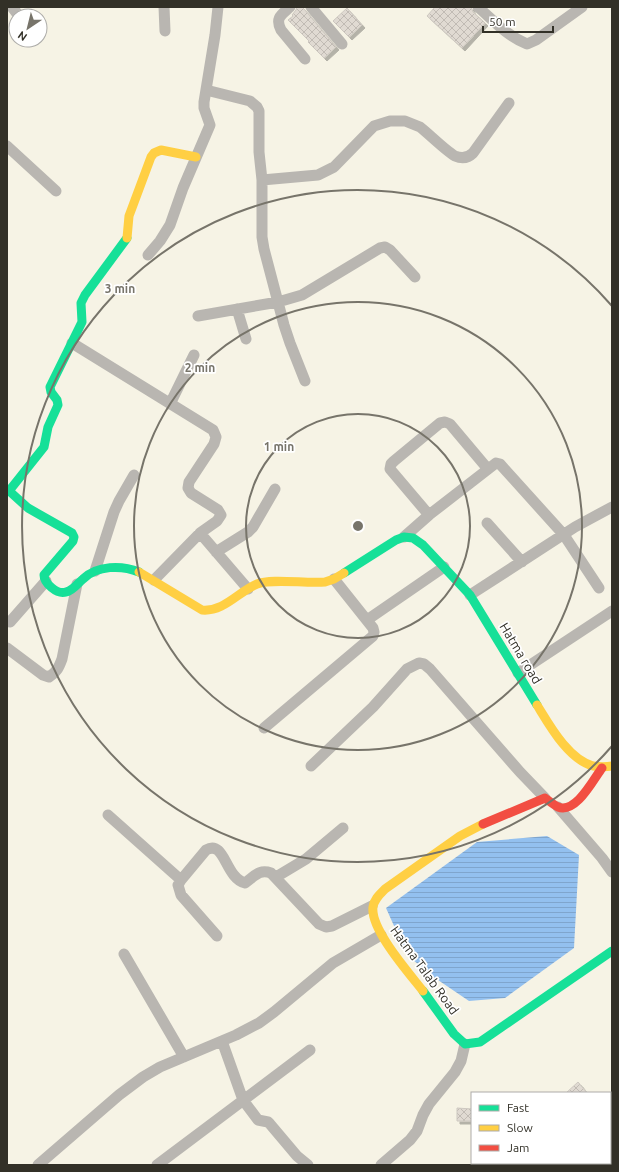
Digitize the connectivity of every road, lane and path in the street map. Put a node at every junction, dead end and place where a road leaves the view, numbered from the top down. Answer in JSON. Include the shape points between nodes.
{"nodes":[{"id":1,"x":164,"y":7,"type":"edge"},
{"id":2,"x":218,"y":7,"type":"edge"},
{"id":3,"x":290,"y":7,"type":"edge"},
{"id":4,"x":310,"y":7,"type":"edge"},
{"id":5,"x":478,"y":7,"type":"edge"},
{"id":6,"x":582,"y":7,"type":"edge"},
{"id":7,"x":165,"y":31,"type":"dead end"},
{"id":8,"x":342,"y":44,"type":"dead end"},
{"id":9,"x":305,"y":59,"type":"dead end"},
{"id":10,"x":206,"y":90,"type":"junction"},
{"id":11,"x":509,"y":103,"type":"dead end"},
{"id":12,"x":7,"y":146,"type":"edge"},
{"id":13,"x":196,"y":157,"type":"junction"},
{"id":14,"x":262,"y":180,"type":"junction"},
{"id":15,"x":56,"y":191,"type":"dead end"},
{"id":16,"x":148,"y":255,"type":"dead end"},
{"id":17,"x":415,"y":277,"type":"dead end"},
{"id":18,"x":278,"y":302,"type":"junction"},
{"id":19,"x":237,"y":309,"type":"junction"},
{"id":20,"x":198,"y":316,"type":"dead end"},
{"id":21,"x":246,"y":339,"type":"dead end"},
{"id":22,"x":72,"y":343,"type":"junction"},
{"id":23,"x":194,"y":355,"type":"dead end"},
{"id":24,"x":305,"y":381,"type":"dead end"},
{"id":25,"x":170,"y":404,"type":"junction"},
{"id":26,"x":487,"y":468,"type":"junction"},
{"id":27,"x":134,"y":475,"type":"dead end"},
{"id":28,"x":275,"y":489,"type":"dead end"},
{"id":29,"x":8,"y":490,"type":"edge"},
{"id":30,"x":612,"y":507,"type":"edge"},
{"id":31,"x":429,"y":515,"type":"junction"},
{"id":32,"x":487,"y":523,"type":"dead end"},
{"id":33,"x":200,"y":533,"type":"junction"},
{"id":34,"x":564,"y":535,"type":"junction"},
{"id":35,"x":408,"y":537,"type":"junction"},
{"id":36,"x":216,"y":552,"type":"junction"},
{"id":37,"x":522,"y":562,"type":"junction"},
{"id":38,"x":444,"y":567,"type":"junction"},
{"id":39,"x":95,"y":571,"type":"junction"},
{"id":40,"x":334,"y":579,"type":"junction"},
{"id":41,"x":154,"y":580,"type":"junction"},
{"id":42,"x":46,"y":581,"type":"junction"},
{"id":43,"x":76,"y":584,"type":"junction"},
{"id":44,"x":599,"y":588,"type":"dead end"},
{"id":45,"x":248,"y":589,"type":"junction"},
{"id":46,"x":470,"y":595,"type":"junction"},
{"id":47,"x":612,"y":611,"type":"edge"},
{"id":48,"x":367,"y":620,"type":"junction"},
{"id":49,"x":8,"y":623,"type":"edge"},
{"id":50,"x":7,"y":648,"type":"edge"},
{"id":51,"x":518,"y":673,"type":"junction"},
{"id":52,"x":264,"y":728,"type":"dead end"},
{"id":53,"x":311,"y":766,"type":"dead end"},
{"id":54,"x":612,"y":766,"type":"edge"},
{"id":55,"x":602,"y":768,"type":"junction"},
{"id":56,"x":545,"y":798,"type":"junction"},
{"id":57,"x":558,"y":807,"type":"junction"},
{"id":58,"x":108,"y":815,"type":"dead end"},
{"id":59,"x":343,"y":828,"type":"dead end"},
{"id":60,"x":612,"y":872,"type":"edge"},
{"id":61,"x":276,"y":877,"type":"junction"},
{"id":62,"x":181,"y":880,"type":"junction"},
{"id":63,"x":372,"y":906,"type":"junction"},
{"id":64,"x":381,"y":935,"type":"junction"},
{"id":65,"x":217,"y":936,"type":"dead end"},
{"id":66,"x":612,"y":951,"type":"edge"},
{"id":67,"x":124,"y":954,"type":"dead end"},
{"id":68,"x":222,"y":1041,"type":"junction"},
{"id":69,"x":465,"y":1044,"type":"junction"},
{"id":70,"x":310,"y":1050,"type":"dead end"},
{"id":71,"x":184,"y":1057,"type":"junction"},
{"id":72,"x":243,"y":1100,"type":"junction"},
{"id":73,"x":302,"y":1164,"type":"edge"},
{"id":74,"x":38,"y":1165,"type":"edge"},
{"id":75,"x":157,"y":1165,"type":"edge"},
{"id":76,"x":381,"y":1165,"type":"edge"}],
"edges":[{"from":1,"to":7,"type":"street"},
{"from":2,"to":10,"type":"street"},
{"from":3,"to":9,"type":"street","via":[[281,15],[278,24],[280,30]]},
{"from":4,"to":8,"type":"street"},
{"from":5,"to":6,"type":"street","via":[[508,34],[527,44]]},
{"from":10,"to":13,"type":"street","via":[[204,108],[210,125]]},
{"from":10,"to":14,"type":"street","via":[[250,101],[257,107]]},
{"from":11,"to":14,"type":"street","via":[[469,157],[455,156],[414,124],[405,120],[390,121],[374,126],[326,172]]},
{"from":12,"to":15,"type":"street"},
{"from":13,"to":16,"type":"street","via":[[170,225]]},
{"from":13,"to":22,"type":"street","via":[[161,150],[154,153],[129,216],[128,237],[85,295],[81,303],[82,322]]},
{"from":14,"to":18,"type":"street","via":[[262,237]]},
{"from":17,"to":18,"type":"street","via":[[385,247],[302,295]]},
{"from":18,"to":19,"type":"street"},
{"from":18,"to":24,"type":"street"},
{"from":19,"to":20,"type":"street"},
{"from":19,"to":21,"type":"street"},
{"from":22,"to":25,"type":"street"},
{"from":22,"to":29,"type":"street","via":[[50,387],[58,405],[48,427],[44,447]]},
{"from":23,"to":25,"type":"street"},
{"from":25,"to":33,"type":"street","via":[[213,430],[216,437],[189,482],[188,488],[221,515]]},
{"from":26,"to":31,"type":"street"},
{"from":26,"to":31,"type":"street","via":[[450,424],[440,423],[394,461],[390,468]]},
{"from":26,"to":34,"type":"street","via":[[496,463],[500,464]]},
{"from":27,"to":39,"type":"street","via":[[114,512]]},
{"from":28,"to":36,"type":"street","via":[[253,527]]},
{"from":29,"to":42,"type":"street","via":[[28,508],[72,533],[74,537],[45,572]]},
{"from":30,"to":34,"type":"street"},
{"from":31,"to":35,"type":"street"},
{"from":32,"to":37,"type":"street"},
{"from":33,"to":36,"type":"street"},
{"from":33,"to":41,"type":"street"},
{"from":34,"to":37,"type":"street"},
{"from":34,"to":44,"type":"street"},
{"from":35,"to":38,"type":"street","name":"Hatma road","via":[[423,545]]},
{"from":35,"to":40,"type":"street","via":[[396,540]]},
{"from":36,"to":45,"type":"street"},
{"from":37,"to":46,"type":"street"},
{"from":38,"to":46,"type":"street","name":"Hatma road"},
{"from":38,"to":48,"type":"street"},
{"from":39,"to":41,"type":"street","via":[[133,569]]},
{"from":39,"to":43,"type":"street"},
{"from":40,"to":45,"type":"street","via":[[316,583],[267,582]]},
{"from":40,"to":48,"type":"street"},
{"from":41,"to":45,"type":"street","via":[[207,611],[220,607]]},
{"from":42,"to":43,"type":"street","via":[[59,592],[65,593]]},
{"from":42,"to":49,"type":"street"},
{"from":43,"to":50,"type":"street","via":[[62,659],[54,674],[50,677],[43,675]]},
{"from":46,"to":51,"type":"street","name":"Hatma road"},
{"from":47,"to":51,"type":"street"},
{"from":48,"to":52,"type":"street","via":[[373,628],[373,636]]},
{"from":51,"to":55,"type":"street","name":"Hatma road","via":[[553,731],[569,750],[582,761]]},
{"from":53,"to":56,"type":"street","via":[[373,707],[407,669],[419,663],[430,669]]},
{"from":54,"to":55,"type":"street"},
{"from":55,"to":57,"type":"street","via":[[578,802],[567,808]]},
{"from":56,"to":57,"type":"street"},
{"from":56,"to":63,"type":"street","via":[[460,836],[376,896]]},
{"from":57,"to":60,"type":"street"},
{"from":58,"to":62,"type":"street"},
{"from":59,"to":61,"type":"street","via":[[306,859]]},
{"from":61,"to":62,"type":"street","via":[[264,870],[245,882],[239,881],[233,876],[220,852],[210,847]]},
{"from":61,"to":63,"type":"street","via":[[319,924],[326,927]]},
{"from":62,"to":65,"type":"street","via":[[178,886],[181,895]]},
{"from":63,"to":64,"type":"street","name":"Hatma Talab Road"},
{"from":64,"to":68,"type":"street","via":[[334,963],[259,1023]]},
{"from":64,"to":69,"type":"street","name":"Hatma Talab Road","via":[[454,1034]]},
{"from":66,"to":69,"type":"street","via":[[480,1042]]},
{"from":67,"to":71,"type":"street"},
{"from":68,"to":71,"type":"street"},
{"from":68,"to":72,"type":"street"},
{"from":69,"to":76,"type":"street","via":[[455,1072],[429,1104],[417,1131]]},
{"from":70,"to":72,"type":"street"},
{"from":71,"to":74,"type":"street","via":[[143,1077]]},
{"from":72,"to":73,"type":"street","via":[[258,1120],[270,1124]]},
{"from":72,"to":75,"type":"street"}]}
